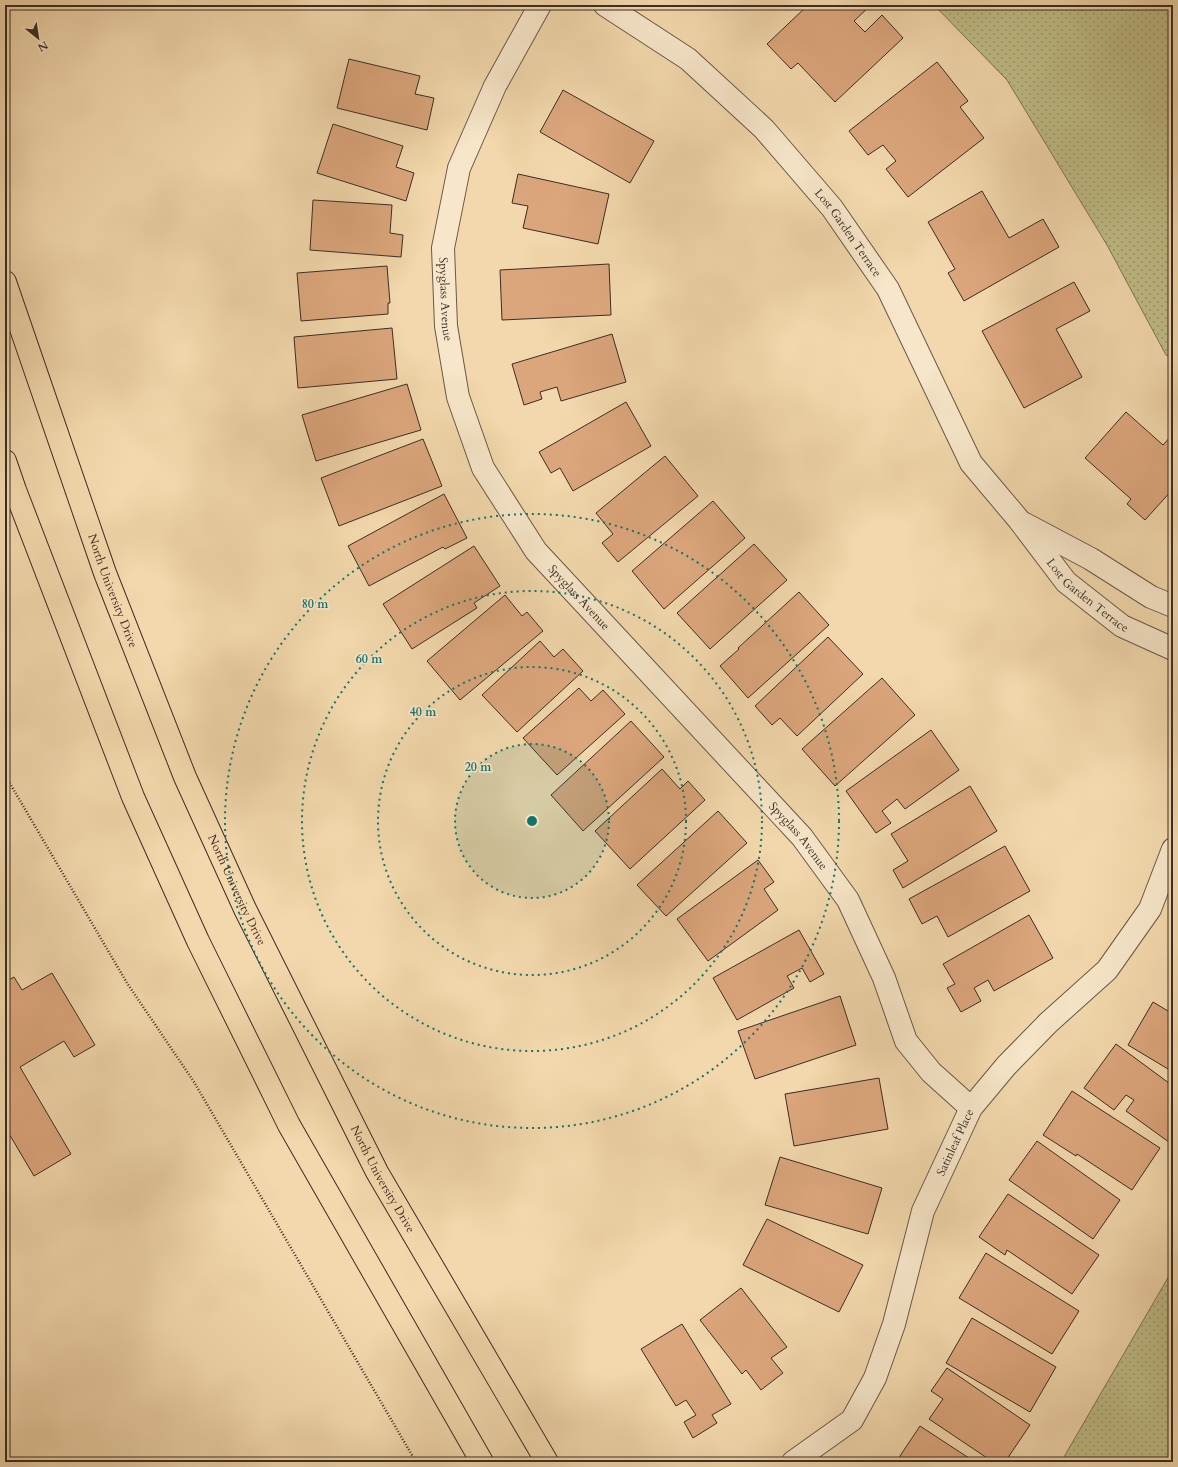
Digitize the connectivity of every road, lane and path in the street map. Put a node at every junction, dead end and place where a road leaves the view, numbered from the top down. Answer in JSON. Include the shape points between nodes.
{"nodes":[{"id":1,"x":540,"y":5,"type":"edge"},
{"id":2,"x":605,"y":5,"type":"edge"},
{"id":3,"x":5,"y":282,"type":"edge"},
{"id":4,"x":5,"y":460,"type":"edge"},
{"id":5,"x":1019,"y":520,"type":"junction"},
{"id":6,"x":1173,"y":606,"type":"edge"},
{"id":7,"x":1173,"y":649,"type":"edge"},
{"id":8,"x":5,"y":775,"type":"edge"},
{"id":9,"x":1173,"y":849,"type":"edge"},
{"id":10,"x":971,"y":1108,"type":"junction"},
{"id":11,"x":416,"y":1462,"type":"edge"},
{"id":12,"x":482,"y":1462,"type":"edge"},
{"id":13,"x":547,"y":1462,"type":"edge"},
{"id":14,"x":792,"y":1462,"type":"edge"}],
"edges":[{"from":1,"to":10,"type":"street","name":"Spyglass Avenue","via":[[495,86],[459,168],[443,248],[446,326],[458,398],[483,468],[536,551],[802,837],[848,900],[884,978],[906,1041],[931,1072]]},
{"from":2,"to":5,"type":"street","name":"Lost Garden Terrace","via":[[688,59],[764,129],[832,208],[888,289],[971,463]]},
{"from":3,"to":13,"type":"main road","name":"North University Drive","via":[[105,573],[185,777],[242,902],[377,1172]]},
{"from":4,"to":12,"type":"main road","via":[[133,797],[198,941],[289,1125]]},
{"from":5,"to":6,"type":"street","name":"Lost Garden Terrace","via":[[1091,559],[1151,597]]},
{"from":5,"to":7,"type":"street","name":"Lost Garden Terrace","via":[[1066,582],[1122,626]]},
{"from":8,"to":11,"type":"path","via":[[128,983],[194,1082]]},
{"from":9,"to":10,"type":"street","name":"Satinleaf Place","via":[[1150,909],[1107,970],[1048,1023],[1006,1066]]},
{"from":10,"to":14,"type":"street","name":"Satinleaf Place","via":[[923,1211],[894,1324],[875,1378],[852,1420]]}]}
